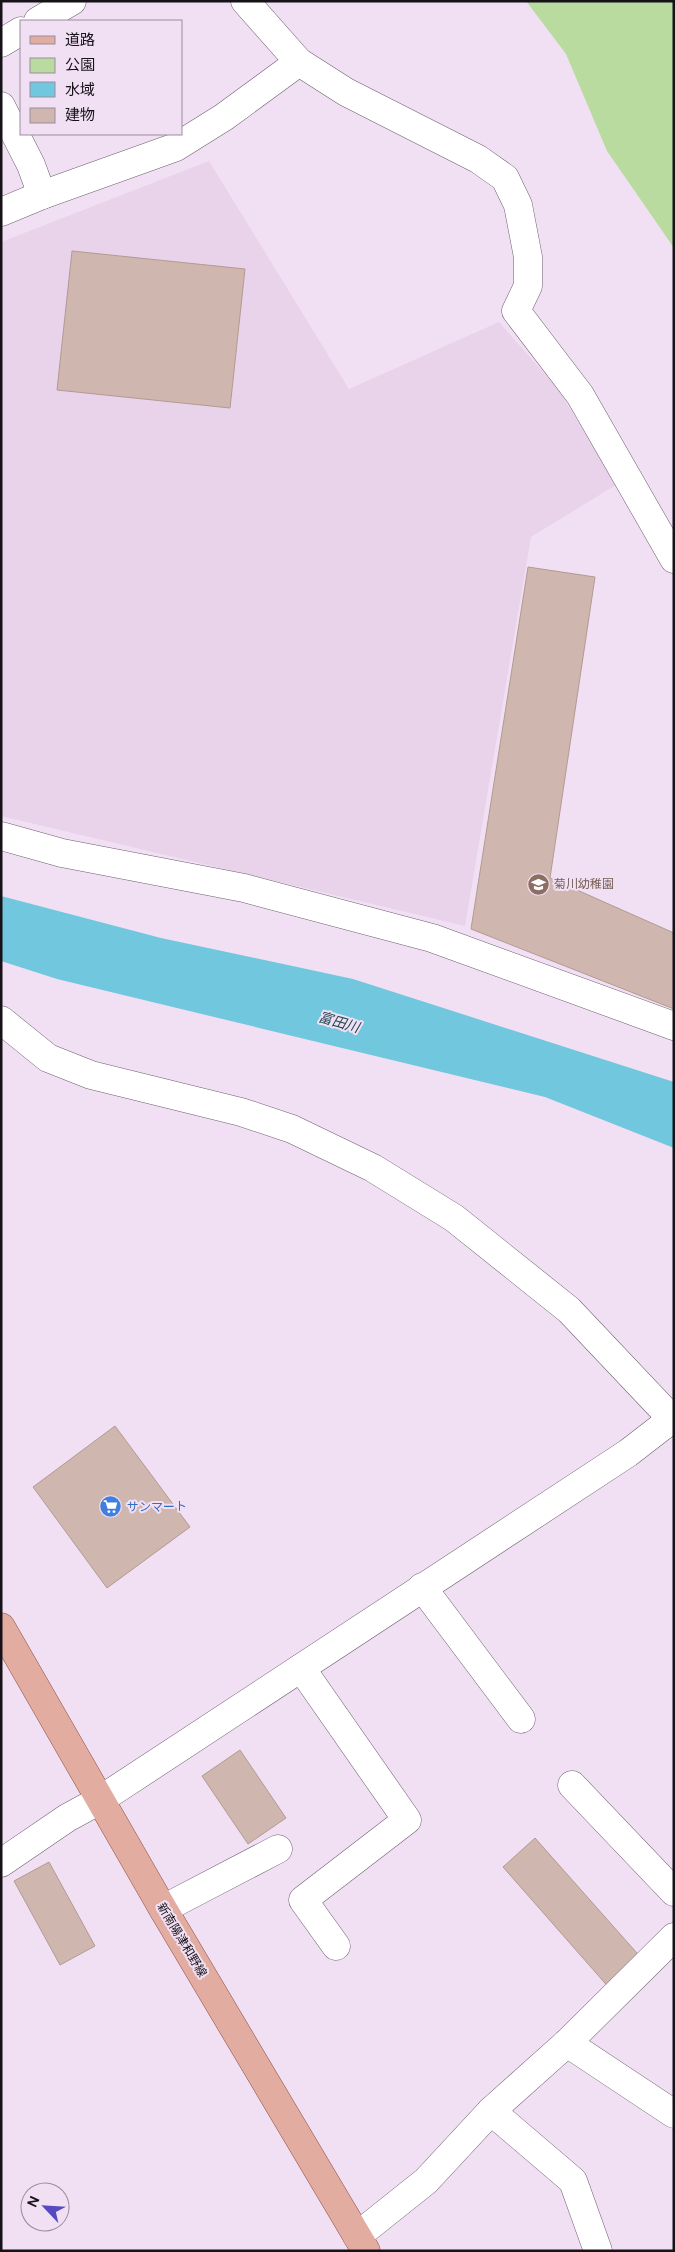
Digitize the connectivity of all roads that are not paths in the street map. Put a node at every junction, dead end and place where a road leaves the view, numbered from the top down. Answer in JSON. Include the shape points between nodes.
{"nodes":[{"id":1,"x":72,"y":1,"type":"edge"},
{"id":2,"x":245,"y":1,"type":"edge"},
{"id":3,"x":40,"y":20,"type":"edge"},
{"id":4,"x":20,"y":32,"type":"edge"},
{"id":5,"x":1,"y":43,"type":"edge"},
{"id":6,"x":298,"y":62,"type":"junction"},
{"id":7,"x":1,"y":106,"type":"edge"},
{"id":8,"x":42,"y":195,"type":"junction"},
{"id":9,"x":1,"y":212,"type":"edge"},
{"id":10,"x":674,"y":558,"type":"edge"},
{"id":11,"x":1,"y":836,"type":"edge"},
{"id":12,"x":1,"y":1020,"type":"edge"},
{"id":13,"x":674,"y":1026,"type":"edge"},
{"id":14,"x":673,"y":1420,"type":"edge"},
{"id":15,"x":422,"y":1587,"type":"junction"},
{"id":16,"x":1,"y":1627,"type":"edge"},
{"id":17,"x":301,"y":1668,"type":"junction"},
{"id":18,"x":521,"y":1719,"type":"dead end"},
{"id":19,"x":572,"y":1785,"type":"dead end"},
{"id":20,"x":100,"y":1800,"type":"junction"},
{"id":21,"x":278,"y":1849,"type":"dead end"},
{"id":22,"x":1,"y":1863,"type":"edge"},
{"id":23,"x":674,"y":1892,"type":"edge"},
{"id":24,"x":163,"y":1909,"type":"junction"},
{"id":25,"x":674,"y":1937,"type":"edge"},
{"id":26,"x":336,"y":1946,"type":"dead end"},
{"id":27,"x":567,"y":2043,"type":"junction"},
{"id":28,"x":491,"y":2111,"type":"junction"},
{"id":29,"x":674,"y":2114,"type":"edge"},
{"id":30,"x":362,"y":2243,"type":"edge"},
{"id":31,"x":598,"y":2251,"type":"edge"}],
"edges":[{"from":1,"to":3,"type":"street"},
{"from":2,"to":6,"type":"street"},
{"from":4,"to":5,"type":"street"},
{"from":6,"to":8,"type":"street","via":[[176,147]]},
{"from":6,"to":10,"type":"street","via":[[346,92],[478,159],[506,178],[518,205],[528,257],[528,286],[516,311],[580,395]]},
{"from":7,"to":8,"type":"street","via":[[31,165]]},
{"from":8,"to":9,"type":"street"},
{"from":11,"to":13,"type":"street","via":[[62,853],[244,888],[432,938]]},
{"from":12,"to":14,"type":"street","via":[[48,1058],[91,1075],[241,1112],[292,1129],[372,1168],[454,1218],[569,1310]]},
{"from":14,"to":15,"type":"street"},
{"from":15,"to":17,"type":"street"},
{"from":15,"to":18,"type":"street"},
{"from":16,"to":20,"type":"main road","name":"新南陽津和野線"},
{"from":17,"to":20,"type":"street"},
{"from":17,"to":26,"type":"street","via":[[407,1820],[303,1900]]},
{"from":19,"to":23,"type":"street"},
{"from":20,"to":22,"type":"street","via":[[67,1818]]},
{"from":20,"to":24,"type":"main road","name":"新南陽津和野線"},
{"from":21,"to":24,"type":"street"},
{"from":24,"to":30,"type":"main road","name":"新南陽津和野線"},
{"from":25,"to":27,"type":"street"},
{"from":27,"to":28,"type":"street"},
{"from":27,"to":29,"type":"street"},
{"from":28,"to":30,"type":"street"},
{"from":28,"to":31,"type":"street","via":[[573,2181]]}]}
